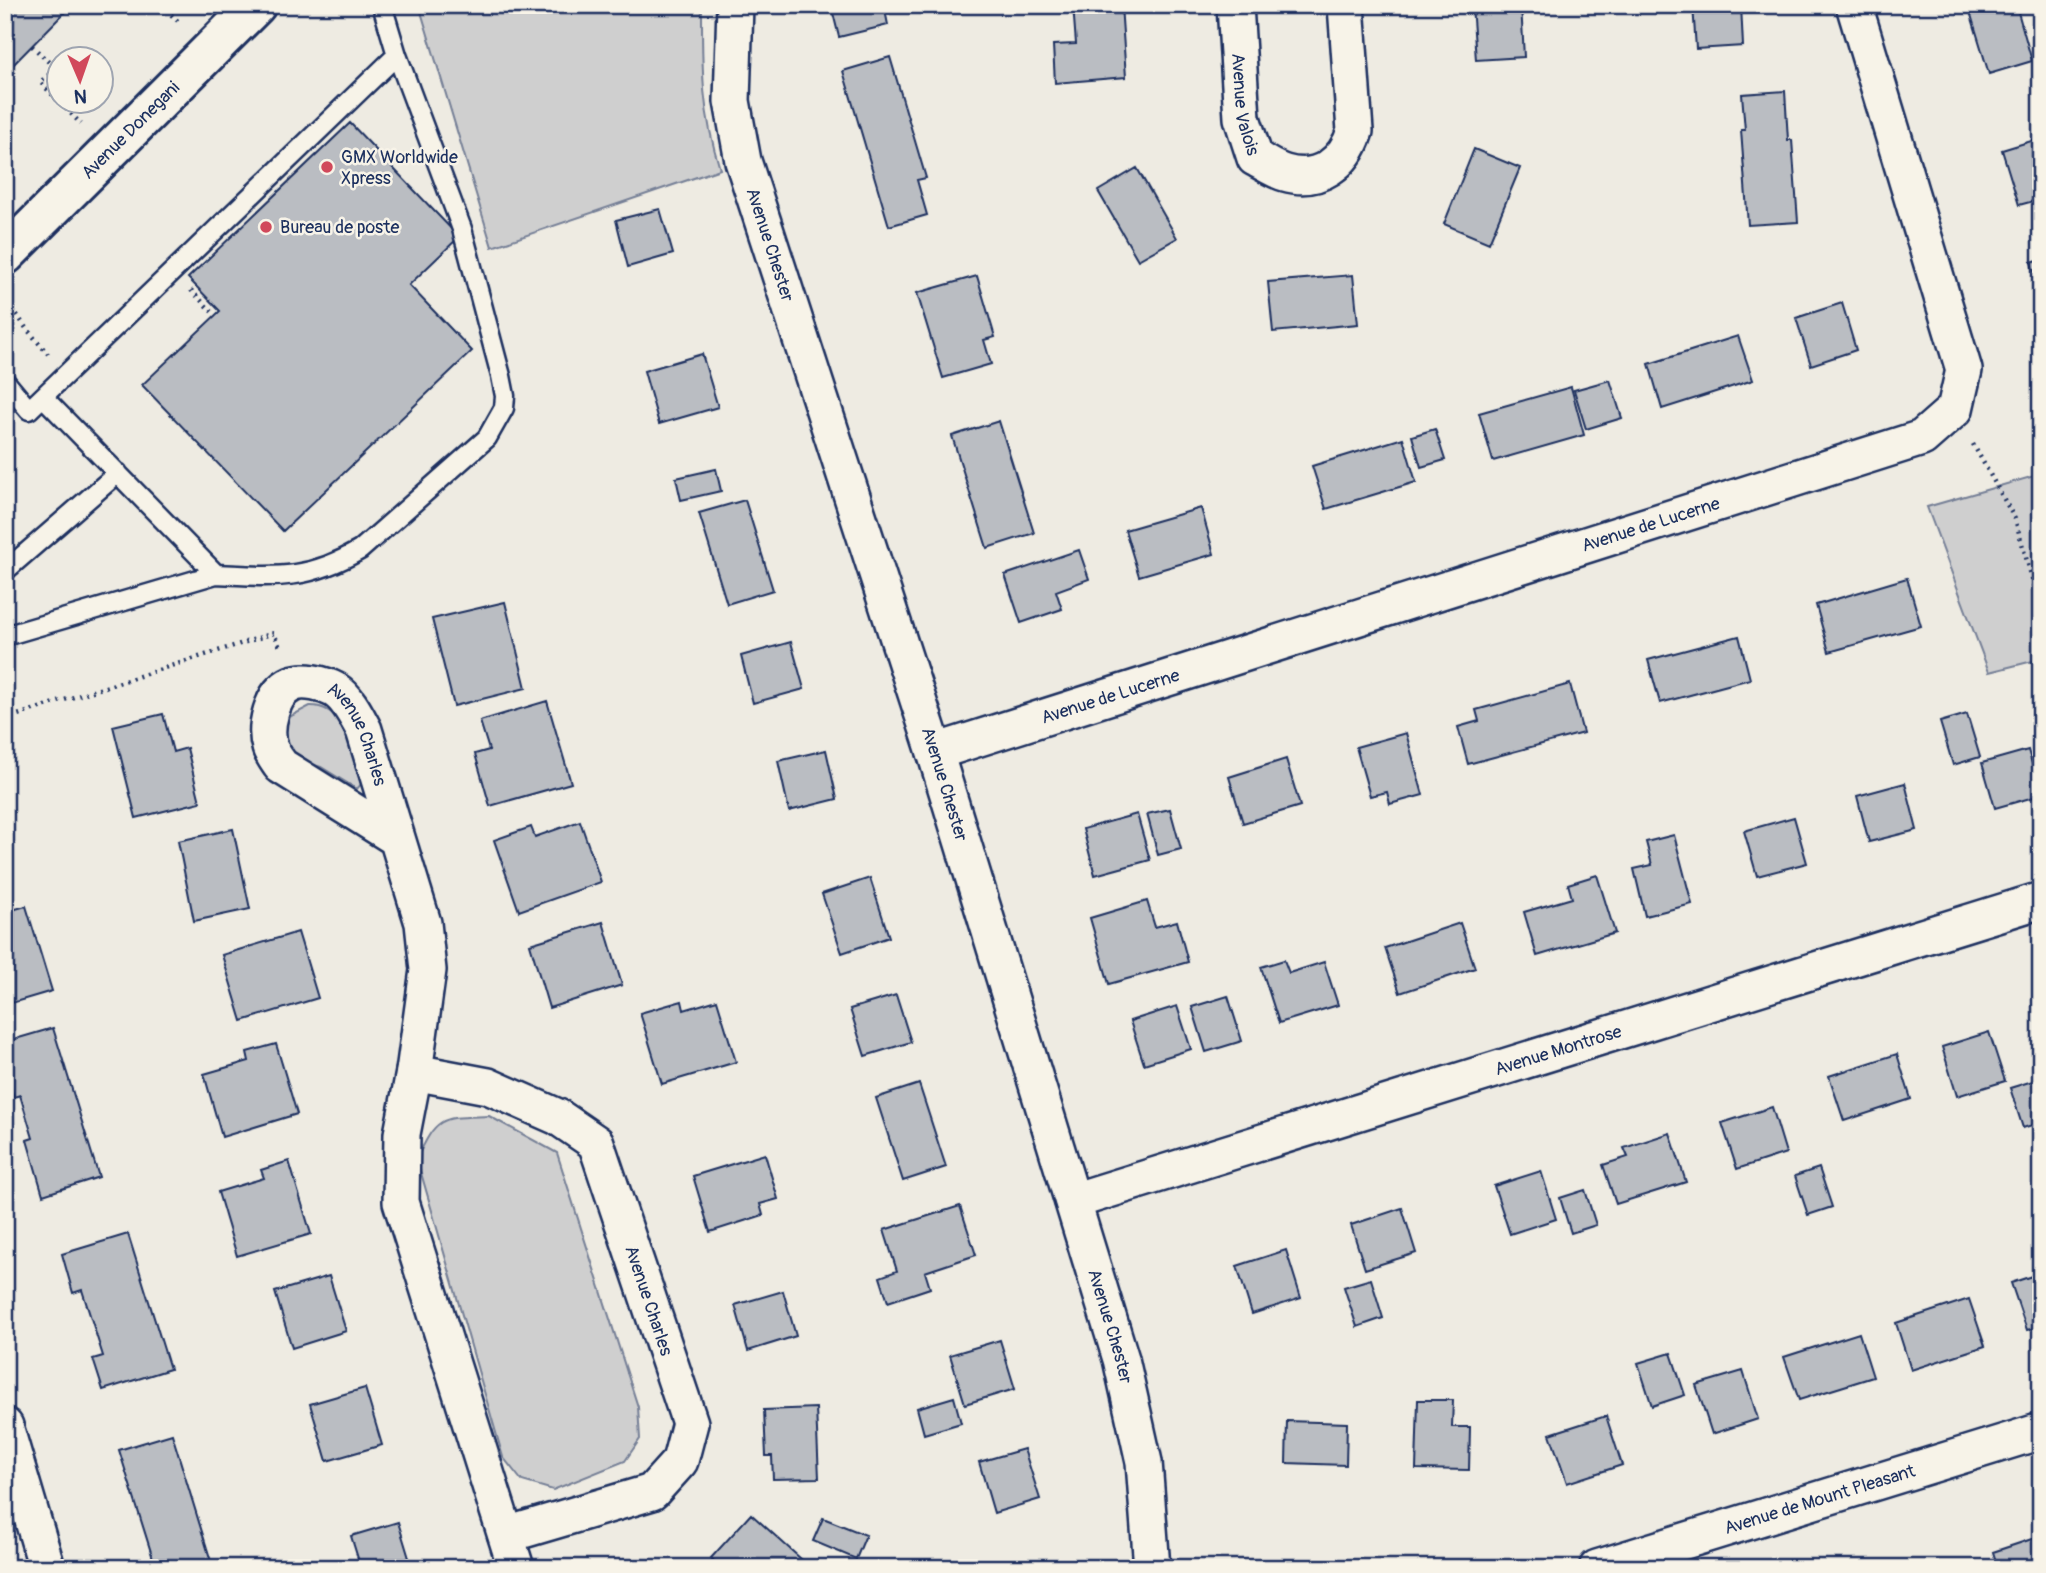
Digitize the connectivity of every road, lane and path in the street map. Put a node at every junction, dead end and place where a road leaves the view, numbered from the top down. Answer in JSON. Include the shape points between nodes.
{"nodes":[{"id":1,"x":162,"y":5,"type":"edge"},
{"id":2,"x":256,"y":5,"type":"edge"},
{"id":3,"x":382,"y":5,"type":"edge"},
{"id":4,"x":735,"y":5,"type":"edge"},
{"id":5,"x":1235,"y":5,"type":"edge"},
{"id":6,"x":1346,"y":5,"type":"edge"},
{"id":7,"x":1854,"y":5,"type":"edge"},
{"id":8,"x":184,"y":28,"type":"dead end"},
{"id":9,"x":32,"y":46,"type":"dead end"},
{"id":10,"x":397,"y":55,"type":"junction"},
{"id":11,"x":84,"y":127,"type":"dead end"},
{"id":12,"x":5,"y":255,"type":"edge"},
{"id":13,"x":188,"y":287,"type":"dead end"},
{"id":14,"x":5,"y":297,"type":"edge"},
{"id":15,"x":215,"y":315,"type":"dead end"},
{"id":16,"x":58,"y":346,"type":"dead end"},
{"id":17,"x":5,"y":381,"type":"edge"},
{"id":18,"x":43,"y":397,"type":"junction"},
{"id":19,"x":1968,"y":434,"type":"dead end"},
{"id":20,"x":117,"y":473,"type":"junction"},
{"id":21,"x":5,"y":571,"type":"edge"},
{"id":22,"x":216,"y":574,"type":"junction"},
{"id":23,"x":2041,"y":610,"type":"edge"},
{"id":24,"x":5,"y":636,"type":"edge"},
{"id":25,"x":282,"y":654,"type":"dead end"},
{"id":26,"x":5,"y":719,"type":"edge"},
{"id":27,"x":935,"y":752,"type":"junction"},
{"id":28,"x":396,"y":838,"type":"dead end"},
{"id":29,"x":2041,"y":900,"type":"edge"},
{"id":30,"x":414,"y":1072,"type":"junction"},
{"id":31,"x":1073,"y":1200,"type":"junction"},
{"id":32,"x":5,"y":1426,"type":"edge"},
{"id":33,"x":2041,"y":1431,"type":"edge"},
{"id":34,"x":511,"y":1552,"type":"edge"},
{"id":35,"x":47,"y":1568,"type":"edge"},
{"id":36,"x":1152,"y":1568,"type":"edge"},
{"id":37,"x":1597,"y":1568,"type":"edge"}],
"edges":[{"from":1,"to":8,"type":"path"},
{"from":2,"to":12,"type":"main road","name":"Avenue Donegani"},
{"from":3,"to":10,"type":"lane"},
{"from":4,"to":27,"type":"street","name":"Avenue Chester","via":[[732,102],[743,162]]},
{"from":5,"to":6,"type":"street","name":"Avenue Valois","via":[[1242,118],[1255,158],[1283,173],[1305,177],[1337,163],[1355,131]]},
{"from":7,"to":27,"type":"street","name":"Avenue de Lucerne","via":[[1964,370],[1955,409],[1922,438]]},
{"from":9,"to":11,"type":"path","via":[[55,69],[40,82]]},
{"from":10,"to":18,"type":"lane"},
{"from":10,"to":22,"type":"lane","via":[[462,229],[501,376],[504,408],[487,438],[351,555],[321,570],[290,576]]},
{"from":13,"to":15,"type":"path"},
{"from":14,"to":16,"type":"path","via":[[48,355]]},
{"from":17,"to":18,"type":"lane","via":[[29,410]]},
{"from":18,"to":20,"type":"lane"},
{"from":19,"to":23,"type":"path","via":[[2015,519]]},
{"from":20,"to":21,"type":"lane"},
{"from":20,"to":22,"type":"lane"},
{"from":22,"to":24,"type":"lane"},
{"from":25,"to":26,"type":"path","via":[[274,633]]},
{"from":27,"to":31,"type":"street","name":"Avenue Chester"},
{"from":28,"to":30,"type":"street","name":"Avenue Charles","via":[[423,923],[429,970]]},
{"from":29,"to":31,"type":"street","name":"Avenue Montrose"},
{"from":30,"to":34,"type":"street","name":"Avenue Charles","via":[[402,1134],[401,1202]]},
{"from":30,"to":34,"type":"street","name":"Avenue Charles","via":[[488,1086],[558,1117],[596,1143],[690,1423],[680,1461],[652,1492]]},
{"from":31,"to":36,"type":"street","name":"Avenue Chester","via":[[1121,1359],[1144,1462]]},
{"from":32,"to":35,"type":"street"},
{"from":33,"to":37,"type":"street","name":"Avenue de Mount Pleasant"}]}
